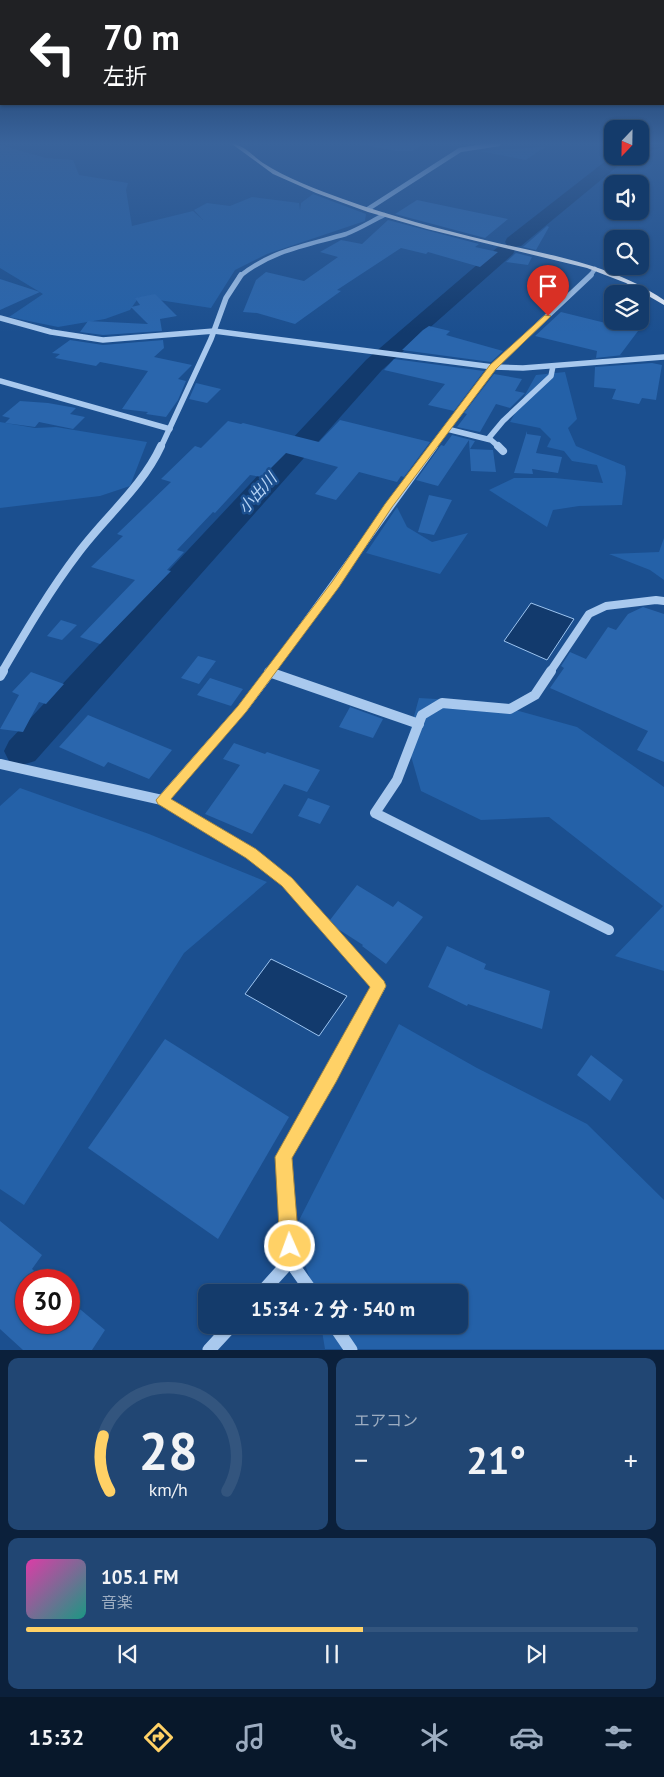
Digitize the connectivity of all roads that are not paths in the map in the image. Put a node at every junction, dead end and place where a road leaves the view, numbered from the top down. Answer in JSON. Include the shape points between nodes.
{"nodes":[{"id":1,"x":362,"y":207,"type":"edge"},
{"id":2,"x":371,"y":207,"type":"edge"},
{"id":3,"x":368,"y":209,"type":"junction"},
{"id":4,"x":384,"y":215,"type":"junction"},
{"id":5,"x":595,"y":269,"type":"junction"},
{"id":6,"x":664,"y":302,"type":"edge"},
{"id":7,"x":0,"y":318,"type":"edge"},
{"id":8,"x":214,"y":331,"type":"junction"},
{"id":9,"x":664,"y":358,"type":"edge"},
{"id":10,"x":553,"y":366,"type":"junction"},
{"id":11,"x":493,"y":367,"type":"junction"},
{"id":12,"x":0,"y":381,"type":"edge"},
{"id":13,"x":170,"y":429,"type":"junction"},
{"id":14,"x":447,"y":429,"type":"junction"},
{"id":15,"x":488,"y":439,"type":"junction"},
{"id":16,"x":503,"y":450,"type":"dead end"},
{"id":17,"x":664,"y":601,"type":"edge"},
{"id":18,"x":269,"y":672,"type":"junction"},
{"id":19,"x":0,"y":676,"type":"edge"},
{"id":20,"x":419,"y":724,"type":"junction"},
{"id":21,"x":0,"y":764,"type":"edge"},
{"id":22,"x":162,"y":800,"type":"junction"},
{"id":23,"x":609,"y":930,"type":"dead end"},
{"id":24,"x":290,"y":1262,"type":"junction"},
{"id":25,"x":269,"y":1284,"type":"edge"},
{"id":26,"x":306,"y":1284,"type":"edge"},
{"id":27,"x":224,"y":1334,"type":"edge"},
{"id":28,"x":340,"y":1334,"type":"edge"},
{"id":29,"x":209,"y":1350,"type":"edge"},
{"id":30,"x":351,"y":1350,"type":"edge"}],
"edges":[{"from":1,"to":3,"type":"main road"},
{"from":2,"to":3,"type":"street"},
{"from":3,"to":4,"type":"main road"},
{"from":4,"to":5,"type":"main road"},
{"from":4,"to":8,"type":"street","via":[[348,233],[290,248],[254,265],[230,289]]},
{"from":5,"to":6,"type":"main road","via":[[627,281]]},
{"from":5,"to":11,"type":"street"},
{"from":7,"to":8,"type":"street","via":[[51,332],[103,340]]},
{"from":8,"to":11,"type":"street"},
{"from":8,"to":13,"type":"street"},
{"from":9,"to":10,"type":"street"},
{"from":10,"to":11,"type":"street"},
{"from":10,"to":15,"type":"street","via":[[551,376]]},
{"from":11,"to":14,"type":"street"},
{"from":12,"to":13,"type":"street"},
{"from":13,"to":19,"type":"street","via":[[156,458],[135,488],[80,551],[37,612]]},
{"from":14,"to":15,"type":"street"},
{"from":14,"to":18,"type":"street"},
{"from":15,"to":16,"type":"street"},
{"from":17,"to":20,"type":"street","via":[[606,606],[589,614],[535,695],[510,709],[442,703],[422,715]]},
{"from":18,"to":20,"type":"street"},
{"from":18,"to":22,"type":"street","via":[[242,709]]},
{"from":20,"to":23,"type":"street","via":[[397,780],[375,813]]},
{"from":21,"to":22,"type":"street"},
{"from":22,"to":24,"type":"street","via":[[251,854],[287,882],[379,986],[283,1157]]},
{"from":24,"to":25,"type":"street"},
{"from":24,"to":26,"type":"street"},
{"from":27,"to":29,"type":"street"},
{"from":28,"to":30,"type":"street"}]}
